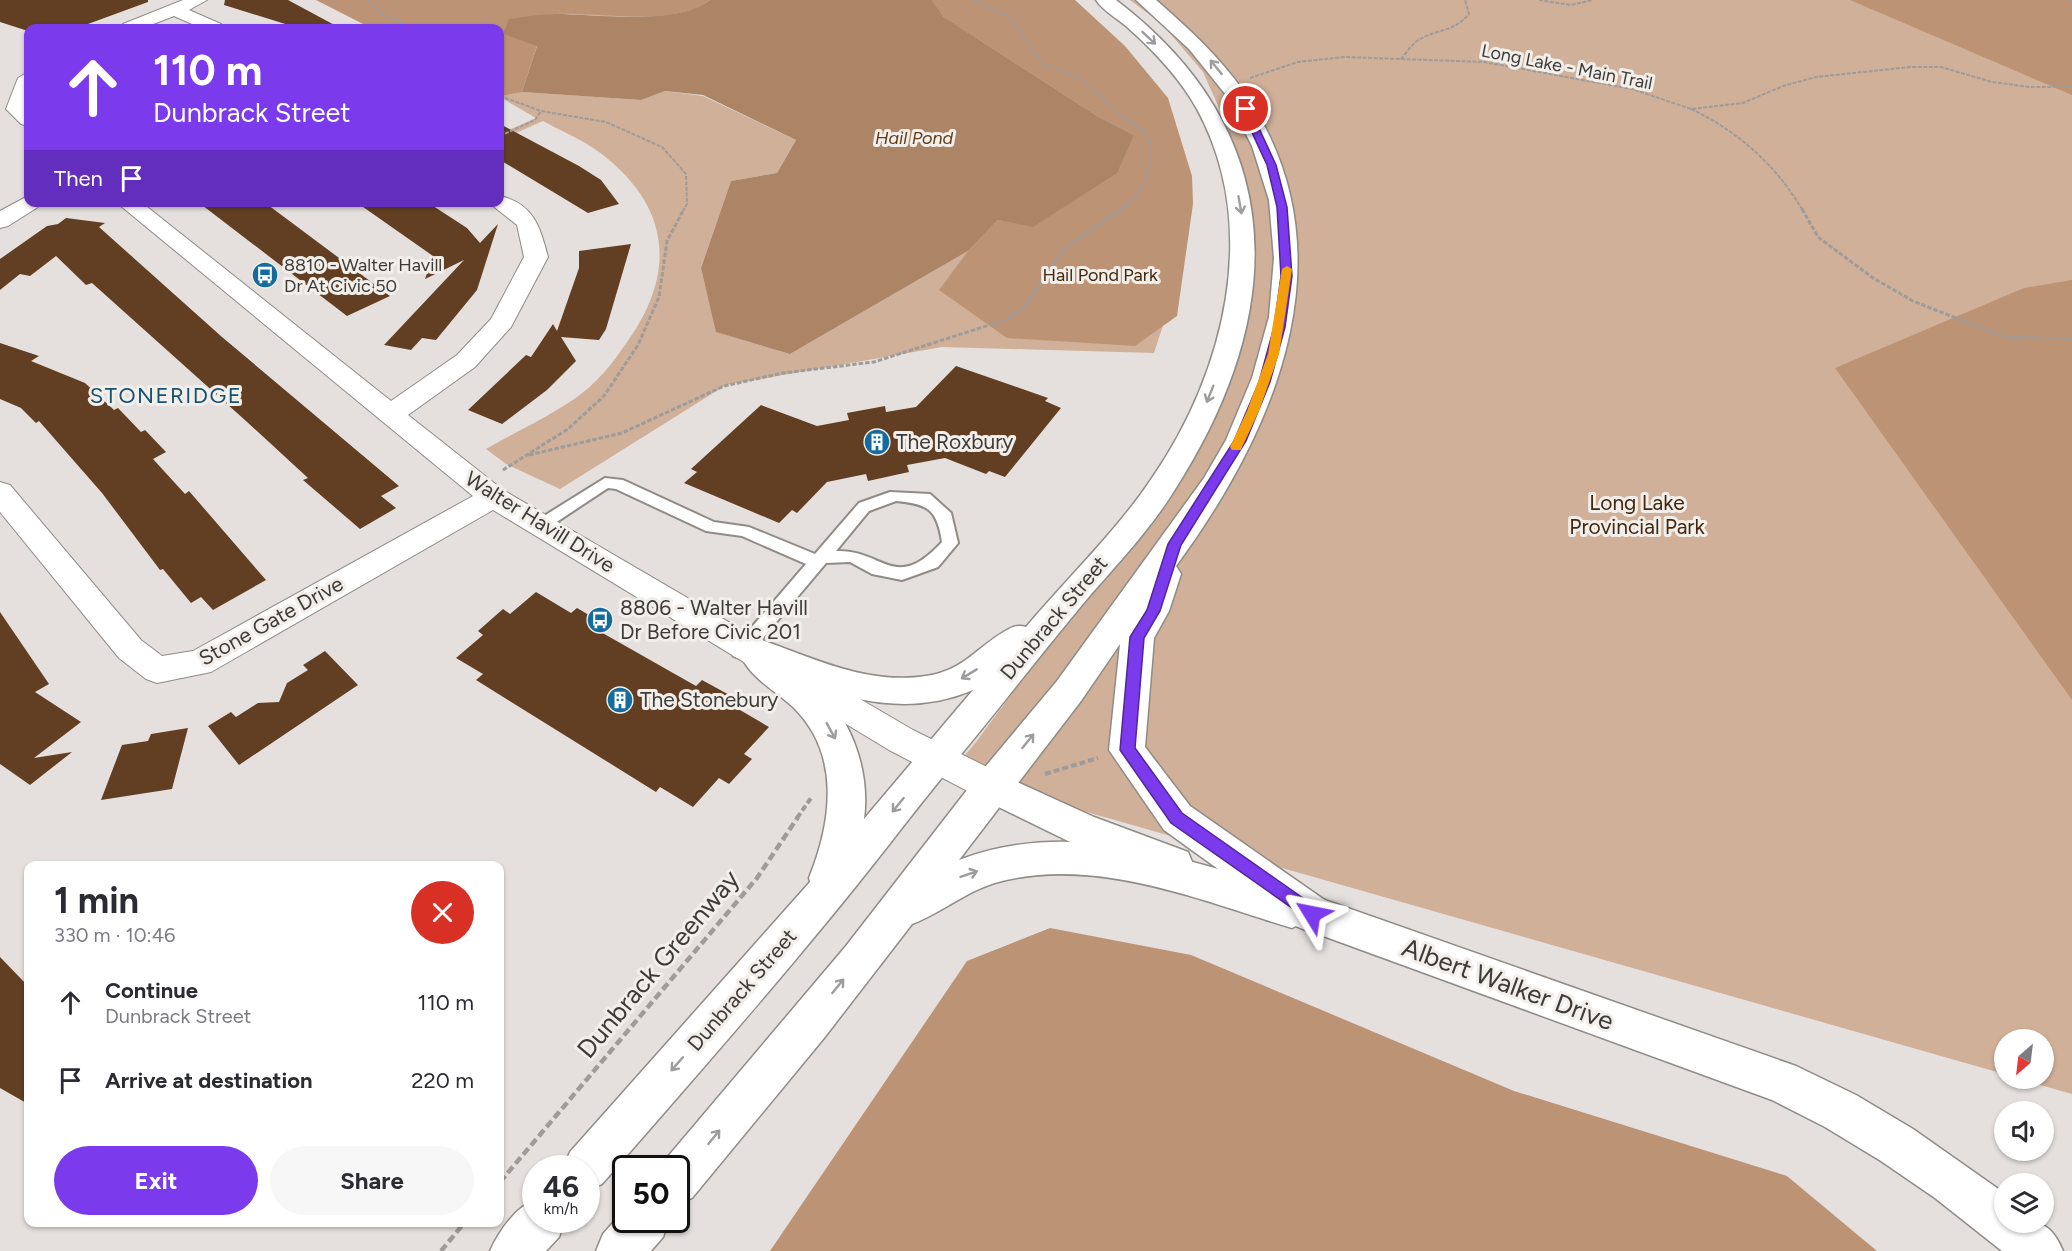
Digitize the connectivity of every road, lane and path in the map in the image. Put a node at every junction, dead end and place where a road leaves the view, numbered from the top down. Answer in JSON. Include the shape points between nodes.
{"nodes":[{"id":1,"x":198,"y":0,"type":"edge"},
{"id":2,"x":368,"y":0,"type":"edge"},
{"id":3,"x":974,"y":0,"type":"edge"},
{"id":4,"x":1105,"y":0,"type":"edge"},
{"id":5,"x":1145,"y":0,"type":"edge"},
{"id":6,"x":1465,"y":0,"type":"edge"},
{"id":7,"x":1539,"y":0,"type":"edge"},
{"id":8,"x":1593,"y":0,"type":"edge"},
{"id":9,"x":175,"y":10,"type":"junction"},
{"id":10,"x":139,"y":24,"type":"edge"},
{"id":11,"x":206,"y":24,"type":"edge"},
{"id":12,"x":403,"y":24,"type":"edge"},
{"id":13,"x":1401,"y":59,"type":"junction"},
{"id":14,"x":1230,"y":85,"type":"junction"},
{"id":15,"x":2072,"y":87,"type":"edge"},
{"id":16,"x":24,"y":88,"type":"edge"},
{"id":17,"x":504,"y":97,"type":"edge"},
{"id":18,"x":1691,"y":109,"type":"junction"},
{"id":19,"x":541,"y":111,"type":"junction"},
{"id":20,"x":24,"y":116,"type":"edge"},
{"id":21,"x":504,"y":134,"type":"edge"},
{"id":22,"x":24,"y":206,"type":"edge"},
{"id":23,"x":504,"y":206,"type":"edge"},
{"id":24,"x":133,"y":207,"type":"edge"},
{"id":25,"x":0,"y":221,"type":"edge"},
{"id":26,"x":2072,"y":339,"type":"edge"},
{"id":27,"x":391,"y":414,"type":"junction"},
{"id":28,"x":529,"y":455,"type":"junction"},
{"id":29,"x":485,"y":491,"type":"junction"},
{"id":30,"x":0,"y":492,"type":"edge"},
{"id":31,"x":541,"y":525,"type":"junction"},
{"id":32,"x":1175,"y":544,"type":"junction"},
{"id":33,"x":819,"y":560,"type":"junction"},
{"id":34,"x":1066,"y":601,"type":"junction"},
{"id":35,"x":745,"y":647,"type":"junction"},
{"id":36,"x":935,"y":760,"type":"junction"},
{"id":37,"x":847,"y":778,"type":"junction"},
{"id":38,"x":991,"y":786,"type":"junction"},
{"id":39,"x":812,"y":909,"type":"junction"},
{"id":40,"x":1312,"y":914,"type":"junction"},
{"id":41,"x":885,"y":929,"type":"junction"},
{"id":42,"x":597,"y":1155,"type":"edge"},
{"id":43,"x":690,"y":1165,"type":"edge"},
{"id":44,"x":504,"y":1177,"type":"edge"},
{"id":45,"x":1994,"y":1215,"type":"edge"},
{"id":46,"x":461,"y":1227,"type":"edge"},
{"id":47,"x":530,"y":1233,"type":"edge"},
{"id":48,"x":635,"y":1233,"type":"edge"},
{"id":49,"x":2017,"y":1233,"type":"edge"},
{"id":50,"x":441,"y":1251,"type":"edge"},
{"id":51,"x":514,"y":1251,"type":"edge"},
{"id":52,"x":620,"y":1251,"type":"edge"},
{"id":53,"x":2039,"y":1251,"type":"edge"}],
"edges":[{"from":1,"to":9,"type":"street"},
{"from":2,"to":12,"type":"path","via":[[384,15]]},
{"from":3,"to":28,"type":"path","via":[[1009,16],[1043,64],[1081,78],[1145,131],[1150,155],[1147,181],[1136,195],[1102,225],[1067,246],[1026,304],[1008,319],[874,362],[783,373],[724,386],[622,433]]},
{"from":4,"to":34,"type":"main road","name":"Dunbrack Street","one_way":true,"via":[[1168,55],[1220,130],[1232,160],[1244,224],[1241,299],[1233,338],[1198,424],[1170,473],[1137,521]]},
{"from":14,"to":5,"type":"main road","one_way":true,"via":[[1196,43]]},
{"from":6,"to":13,"type":"path","via":[[1469,14],[1464,22],[1448,33],[1421,38]]},
{"from":7,"to":8,"type":"path","via":[[1571,5]]},
{"from":9,"to":10,"type":"street"},
{"from":9,"to":11,"type":"street"},
{"from":13,"to":14,"type":"path","name":"Long Lake - Main Trail","via":[[1344,57],[1298,62]]},
{"from":13,"to":18,"type":"path","name":"Long Lake - Main Trail","via":[[1496,64],[1632,89]]},
{"from":14,"to":32,"type":"main road","via":[[1255,127],[1274,175],[1285,229],[1286,285],[1273,354],[1253,411],[1223,470]]},
{"from":15,"to":18,"type":"path","name":"Long Lake - Main Trail","via":[[2029,87],[1992,82],[1941,67],[1910,68],[1816,77],[1783,86],[1743,104]]},
{"from":16,"to":20,"type":"street","via":[[16,109]]},
{"from":17,"to":19,"type":"path"},
{"from":18,"to":26,"type":"path","via":[[1721,123],[1756,152],[1790,189],[1818,237],[1873,278],[1913,302],[2004,338]]},
{"from":19,"to":21,"type":"path","via":[[536,120]]},
{"from":19,"to":28,"type":"path","via":[[606,122],[662,147],[686,174],[687,204],[668,241],[659,297],[638,345],[604,396],[568,429]]},
{"from":22,"to":25,"type":"street"},
{"from":23,"to":27,"type":"street","via":[[527,222],[537,257],[502,322],[466,361]]},
{"from":24,"to":27,"type":"street","name":"Walter Havill Drive"},
{"from":27,"to":29,"type":"street","name":"Walter Havill Drive"},
{"from":28,"to":29,"type":"path"},
{"from":29,"to":30,"type":"street","name":"Stone Gate Drive","via":[[200,663],[157,670],[130,650]]},
{"from":29,"to":31,"type":"street","name":"Walter Havill Drive"},
{"from":31,"to":33,"type":"lane","via":[[604,483],[618,484],[711,527],[744,531]]},
{"from":31,"to":35,"type":"street","name":"Walter Havill Drive"},
{"from":38,"to":32,"type":"main road","one_way":true,"via":[[1078,678]]},
{"from":32,"to":40,"type":"main road","via":[[1153,611],[1137,637],[1127,750],[1177,818]]},
{"from":33,"to":33,"type":"lane","via":[[864,507],[895,496],[925,498],[946,517],[950,543],[932,563],[902,574],[878,570],[852,555]]},
{"from":33,"to":35,"type":"lane"},
{"from":34,"to":35,"type":"main road","one_way":true,"via":[[990,662],[954,684],[927,690],[888,693],[845,683]]},
{"from":34,"to":36,"type":"main road","name":"Dunbrack Street"},
{"from":35,"to":36,"type":"street","name":"Walter Havill Drive"},
{"from":35,"to":37,"type":"main road","one_way":true,"via":[[818,710],[834,733]]},
{"from":36,"to":38,"type":"street","name":"Walter Havill Drive"},
{"from":36,"to":39,"type":"main road","name":"Dunbrack Street","one_way":true},
{"from":37,"to":39,"type":"main road","via":[[841,849]]},
{"from":37,"to":44,"type":"path","name":"Dunbrack Greenway","via":[[817,789],[757,878]]},
{"from":38,"to":40,"type":"main road","name":"Albert Walker Drive","via":[[1081,830]]},
{"from":38,"to":41,"type":"main road"},
{"from":39,"to":42,"type":"main road","name":"Dunbrack Street","one_way":true},
{"from":41,"to":40,"type":"main road","one_way":true,"via":[[904,912],[965,874],[1022,859],[1069,856],[1116,862]]},
{"from":40,"to":45,"type":"main road","name":"Albert Walker Drive","via":[[1800,1089],[1906,1150]]},
{"from":43,"to":41,"type":"main road","one_way":true},
{"from":46,"to":50,"type":"path"},
{"from":47,"to":51,"type":"main road"},
{"from":48,"to":52,"type":"main road"},
{"from":49,"to":53,"type":"main road","name":"Albert Walker Drive"}]}
